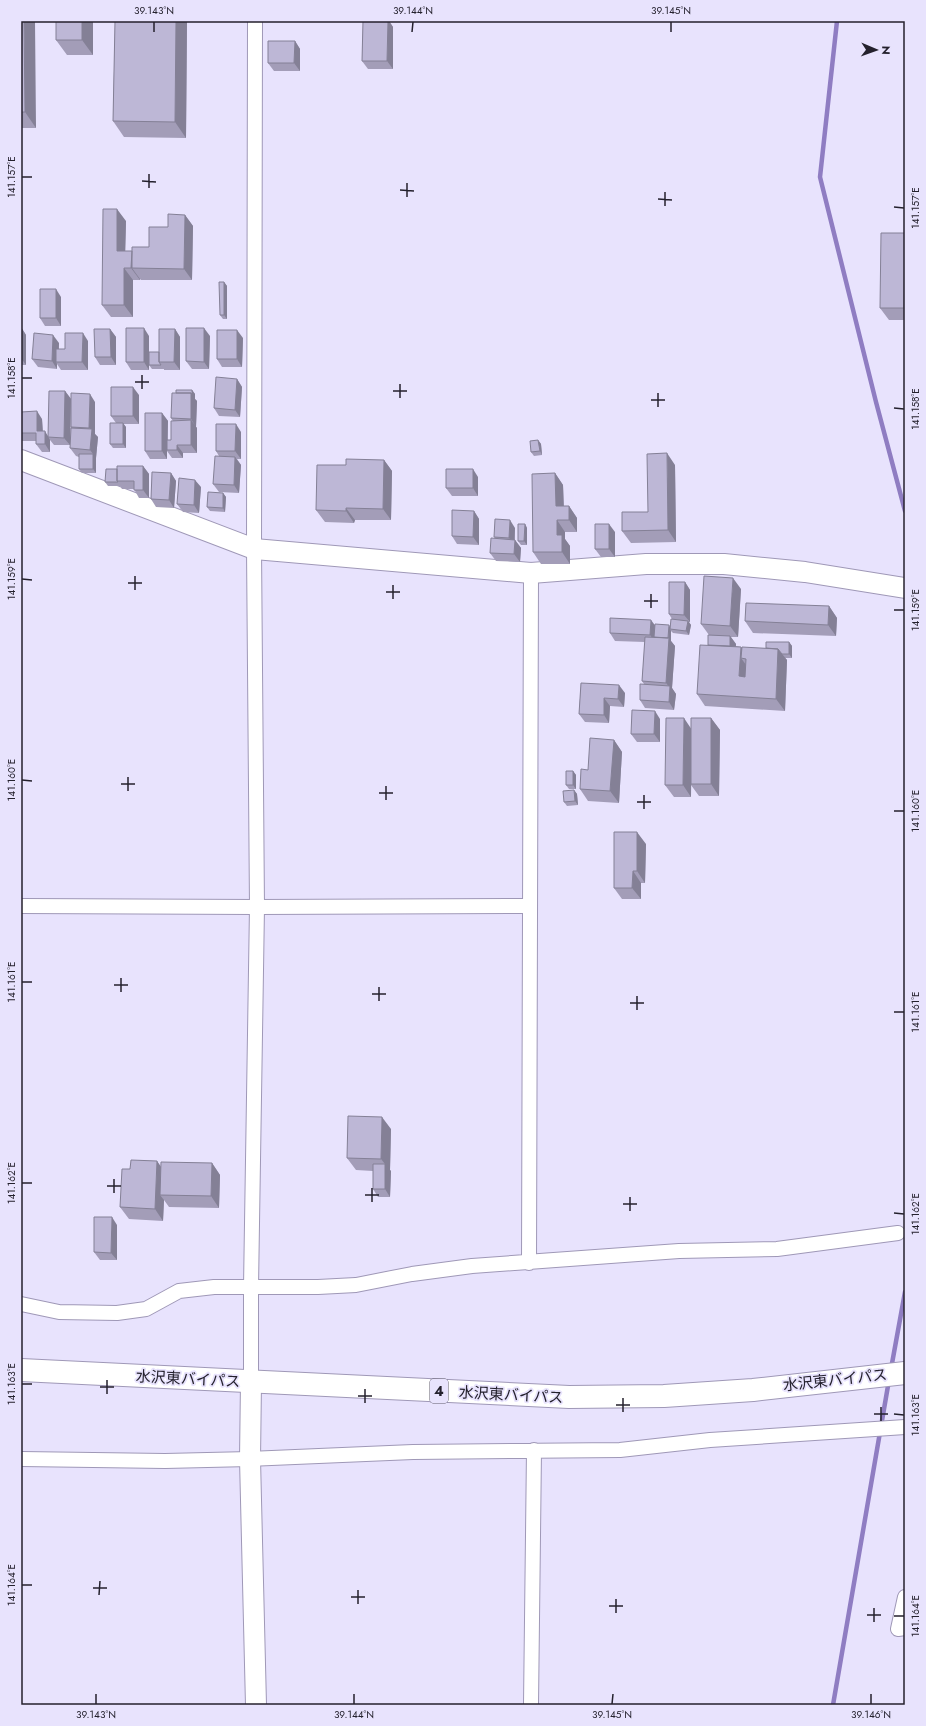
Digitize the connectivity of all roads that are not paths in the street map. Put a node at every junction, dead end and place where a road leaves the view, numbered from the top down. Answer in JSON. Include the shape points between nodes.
{"nodes":[{"id":1,"x":255,"y":21,"type":"edge"},
{"id":2,"x":21,"y":460,"type":"edge"},
{"id":3,"x":254,"y":550,"type":"junction"},
{"id":4,"x":532,"y":573,"type":"junction"},
{"id":5,"x":895,"y":587,"type":"edge"},
{"id":6,"x":21,"y":906,"type":"edge"},
{"id":7,"x":530,"y":906,"type":"junction"},
{"id":8,"x":257,"y":907,"type":"junction"},
{"id":9,"x":898,"y":1234,"type":"dead end"},
{"id":10,"x":529,"y":1263,"type":"junction"},
{"id":11,"x":251,"y":1286,"type":"junction"},
{"id":12,"x":21,"y":1304,"type":"edge"},
{"id":13,"x":21,"y":1370,"type":"edge"},
{"id":14,"x":905,"y":1373,"type":"edge"},
{"id":15,"x":251,"y":1382,"type":"junction"},
{"id":16,"x":905,"y":1427,"type":"edge"},
{"id":17,"x":534,"y":1450,"type":"junction"},
{"id":18,"x":21,"y":1459,"type":"edge"},
{"id":19,"x":250,"y":1459,"type":"junction"},
{"id":20,"x":905,"y":1597,"type":"edge"},
{"id":21,"x":905,"y":1628,"type":"edge"},
{"id":22,"x":256,"y":1705,"type":"edge"},
{"id":23,"x":531,"y":1705,"type":"edge"}],
"edges":[{"from":1,"to":3,"type":"street"},
{"from":2,"to":3,"type":"street"},
{"from":3,"to":4,"type":"street"},
{"from":3,"to":8,"type":"street"},
{"from":4,"to":5,"type":"street","via":[[646,564],[724,564],[805,572]]},
{"from":4,"to":7,"type":"street"},
{"from":6,"to":8,"type":"street"},
{"from":7,"to":8,"type":"street"},
{"from":7,"to":10,"type":"street"},
{"from":8,"to":11,"type":"street"},
{"from":9,"to":10,"type":"street","via":[[777,1249],[679,1251]]},
{"from":10,"to":11,"type":"street","via":[[472,1266],[356,1285]]},
{"from":11,"to":12,"type":"street","via":[[179,1291],[146,1309],[117,1313],[59,1312]]},
{"from":11,"to":15,"type":"street"},
{"from":13,"to":15,"type":"highway","name":"水沢東バイパス","number":"4"},
{"from":14,"to":15,"type":"highway","name":"水沢東バイパス","number":"4","via":[[753,1390],[664,1396],[569,1397]]},
{"from":15,"to":19,"type":"street"},
{"from":16,"to":17,"type":"street","via":[[710,1440],[620,1450]]},
{"from":17,"to":19,"type":"street"},
{"from":17,"to":23,"type":"street"},
{"from":18,"to":19,"type":"street"},
{"from":19,"to":22,"type":"street"},
{"from":20,"to":21,"type":"street","via":[[898,1629]]}]}
